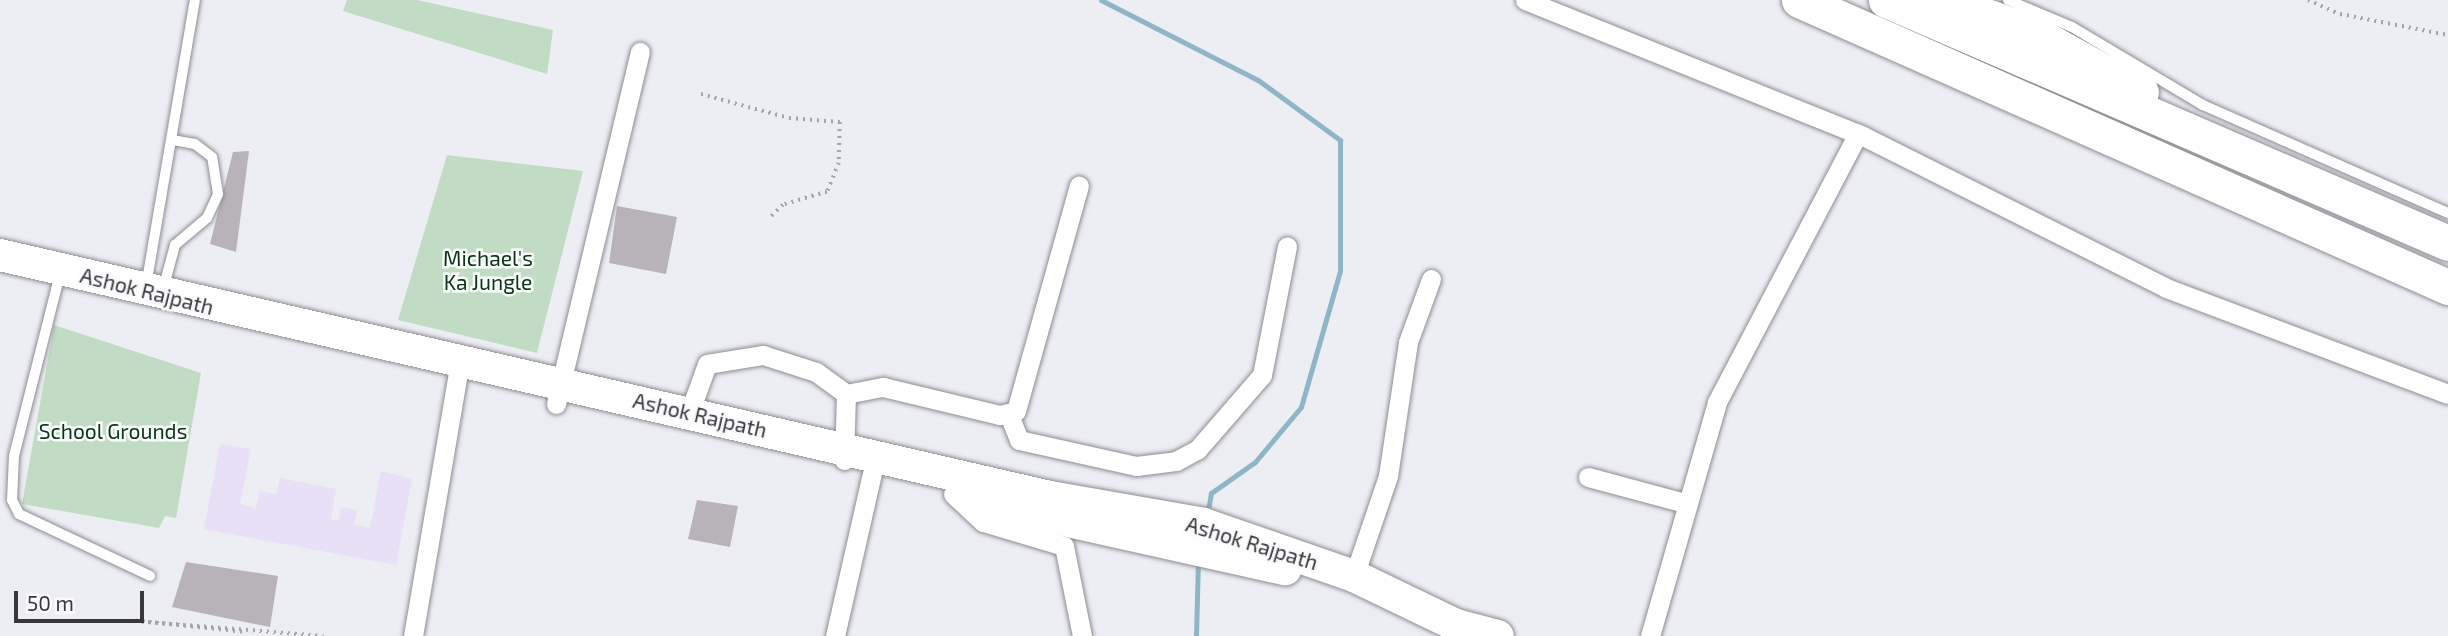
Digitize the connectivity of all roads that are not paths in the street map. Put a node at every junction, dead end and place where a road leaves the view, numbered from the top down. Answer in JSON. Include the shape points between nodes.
{"nodes":[{"id":1,"x":195,"y":0,"type":"edge"},
{"id":2,"x":1525,"y":0,"type":"edge"},
{"id":3,"x":1799,"y":0,"type":"edge"},
{"id":4,"x":1886,"y":0,"type":"edge"},
{"id":5,"x":1941,"y":0,"type":"edge"},
{"id":6,"x":2008,"y":0,"type":"edge"},
{"id":7,"x":640,"y":52,"type":"dead end"},
{"id":8,"x":1857,"y":134,"type":"junction"},
{"id":9,"x":2198,"y":135,"type":"junction"},
{"id":10,"x":173,"y":140,"type":"junction"},
{"id":11,"x":1079,"y":186,"type":"dead end"},
{"id":12,"x":2448,"y":213,"type":"edge"},
{"id":13,"x":2448,"y":243,"type":"edge"},
{"id":14,"x":1287,"y":246,"type":"dead end"},
{"id":15,"x":0,"y":255,"type":"edge"},
{"id":16,"x":0,"y":276,"type":"edge"},
{"id":17,"x":1431,"y":279,"type":"dead end"},
{"id":18,"x":58,"y":280,"type":"junction"},
{"id":19,"x":2448,"y":287,"type":"edge"},
{"id":20,"x":153,"y":292,"type":"junction"},
{"id":21,"x":458,"y":373,"type":"junction"},
{"id":22,"x":846,"y":394,"type":"junction"},
{"id":23,"x":2448,"y":394,"type":"edge"},
{"id":24,"x":559,"y":395,"type":"junction"},
{"id":25,"x":690,"y":411,"type":"junction"},
{"id":26,"x":1009,"y":415,"type":"junction"},
{"id":27,"x":790,"y":444,"type":"junction"},
{"id":28,"x":866,"y":464,"type":"junction"},
{"id":29,"x":1588,"y":477,"type":"dead end"},
{"id":30,"x":953,"y":494,"type":"junction"},
{"id":31,"x":1685,"y":503,"type":"junction"},
{"id":32,"x":1108,"y":522,"type":"junction"},
{"id":33,"x":1266,"y":554,"type":"junction"},
{"id":34,"x":150,"y":576,"type":"dead end"},
{"id":35,"x":1354,"y":576,"type":"junction"},
{"id":36,"x":1393,"y":596,"type":"junction"},
{"id":37,"x":413,"y":636,"type":"edge"},
{"id":38,"x":835,"y":636,"type":"edge"},
{"id":39,"x":1082,"y":636,"type":"edge"},
{"id":40,"x":1498,"y":636,"type":"edge"},
{"id":41,"x":1650,"y":636,"type":"edge"}],
"edges":[{"from":1,"to":10,"type":"lane"},
{"from":2,"to":8,"type":"street"},
{"from":3,"to":19,"type":"highway","via":[[2039,105],[2106,153],[2181,195],[2401,267]]},
{"from":4,"to":9,"type":"highway"},
{"from":5,"to":9,"type":"highway","via":[[2091,61]]},
{"from":6,"to":12,"type":"lane","via":[[2072,27],[2203,105]]},
{"from":7,"to":24,"type":"street"},
{"from":8,"to":23,"type":"street","via":[[2166,288]]},
{"from":8,"to":31,"type":"street","via":[[1717,402]]},
{"from":9,"to":13,"type":"highway"},
{"from":10,"to":20,"type":"lane"},
{"from":10,"to":20,"type":"lane","via":[[212,157],[218,194],[207,218],[175,245]]},
{"from":11,"to":26,"type":"street","via":[[1016,411]]},
{"from":14,"to":26,"type":"street","via":[[1262,375],[1197,450],[1156,466],[1136,466],[1019,440]]},
{"from":15,"to":18,"type":"main road","name":"Ashok Rajpath"},
{"from":16,"to":18,"type":"main road","name":"Ashok Rajpath"},
{"from":17,"to":35,"type":"street","via":[[1408,342],[1388,476]]},
{"from":18,"to":20,"type":"main road","name":"Ashok Rajpath"},
{"from":18,"to":21,"type":"main road","name":"Ashok Rajpath"},
{"from":18,"to":34,"type":"lane","via":[[14,456],[12,500],[19,514]]},
{"from":20,"to":21,"type":"main road","name":"Ashok Rajpath"},
{"from":21,"to":24,"type":"main road","name":"Ashok Rajpath"},
{"from":21,"to":37,"type":"street"},
{"from":22,"to":25,"type":"street","via":[[816,372],[763,355],[707,364]]},
{"from":22,"to":26,"type":"street","via":[[883,387]]},
{"from":22,"to":28,"type":"street"},
{"from":24,"to":25,"type":"main road","name":"Ashok Rajpath"},
{"from":24,"to":27,"type":"main road","name":"Ashok Rajpath"},
{"from":25,"to":27,"type":"main road","name":"Ashok Rajpath"},
{"from":27,"to":28,"type":"main road","name":"Ashok Rajpath"},
{"from":28,"to":30,"type":"main road","name":"Ashok Rajpath"},
{"from":28,"to":32,"type":"main road","name":"Ashok Rajpath"},
{"from":28,"to":38,"type":"street"},
{"from":29,"to":31,"type":"street"},
{"from":30,"to":32,"type":"main road","name":"Ashok Rajpath"},
{"from":30,"to":39,"type":"street","via":[[982,522],[1064,545]]},
{"from":31,"to":41,"type":"street"},
{"from":32,"to":33,"type":"main road","name":"Ashok Rajpath"},
{"from":33,"to":35,"type":"main road","name":"Ashok Rajpath"},
{"from":33,"to":36,"type":"main road","name":"Ashok Rajpath","via":[[1351,590]]},
{"from":35,"to":36,"type":"main road","name":"Ashok Rajpath"},
{"from":36,"to":40,"type":"main road","name":"Ashok Rajpath","via":[[1456,625]]}]}
